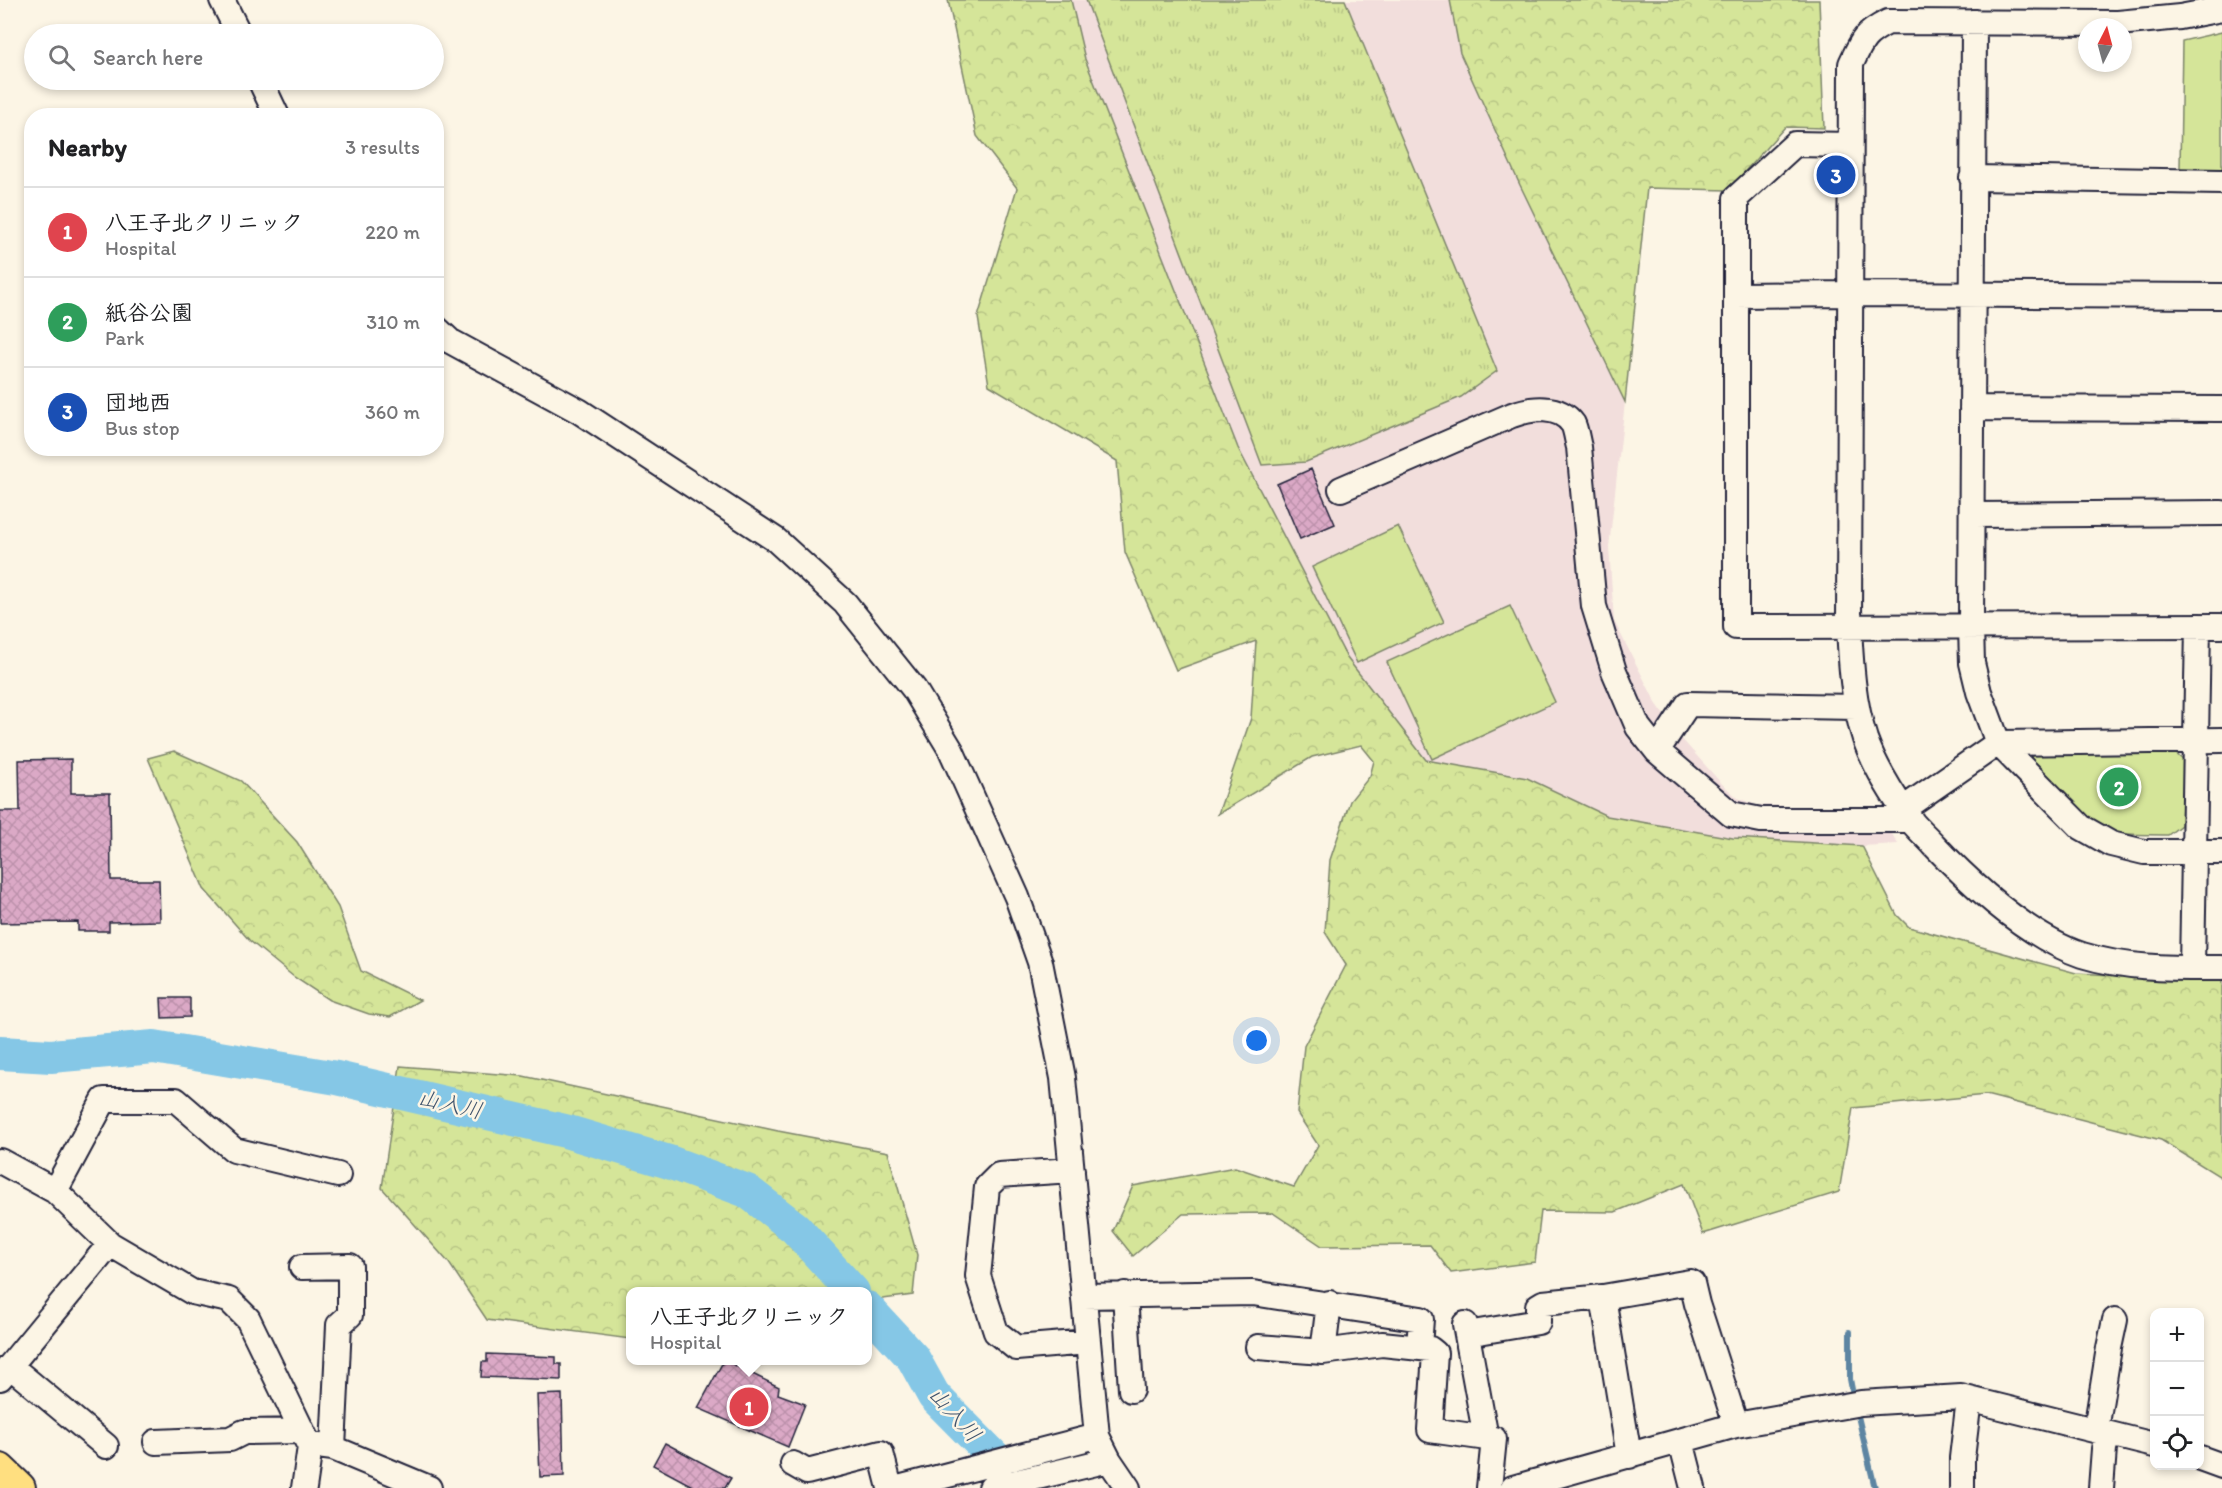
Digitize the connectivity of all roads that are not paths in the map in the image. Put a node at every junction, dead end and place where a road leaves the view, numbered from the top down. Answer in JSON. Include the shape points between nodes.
{"nodes":[{"id":1,"x":222,"y":0,"type":"edge"},
{"id":2,"x":2222,"y":9,"type":"edge"},
{"id":3,"x":1974,"y":22,"type":"junction"},
{"id":4,"x":234,"y":24,"type":"edge"},
{"id":5,"x":265,"y":90,"type":"edge"},
{"id":6,"x":273,"y":108,"type":"edge"},
{"id":7,"x":1850,"y":145,"type":"junction"},
{"id":8,"x":1972,"y":178,"type":"junction"},
{"id":9,"x":2222,"y":182,"type":"edge"},
{"id":10,"x":1852,"y":294,"type":"junction"},
{"id":11,"x":1736,"y":295,"type":"junction"},
{"id":12,"x":1972,"y":295,"type":"junction"},
{"id":13,"x":2222,"y":296,"type":"edge"},
{"id":14,"x":444,"y":335,"type":"edge"},
{"id":15,"x":1972,"y":408,"type":"junction"},
{"id":16,"x":2222,"y":409,"type":"edge"},
{"id":17,"x":1341,"y":489,"type":"dead end"},
{"id":18,"x":2222,"y":513,"type":"edge"},
{"id":19,"x":1973,"y":515,"type":"junction"},
{"id":20,"x":2198,"y":626,"type":"junction"},
{"id":21,"x":2222,"y":626,"type":"edge"},
{"id":22,"x":1849,"y":627,"type":"junction"},
{"id":23,"x":1971,"y":627,"type":"junction"},
{"id":24,"x":1856,"y":707,"type":"junction"},
{"id":25,"x":2197,"y":740,"type":"junction"},
{"id":26,"x":2222,"y":741,"type":"edge"},
{"id":27,"x":1998,"y":743,"type":"junction"},
{"id":28,"x":1657,"y":751,"type":"junction"},
{"id":29,"x":1907,"y":815,"type":"junction"},
{"id":30,"x":2193,"y":852,"type":"junction"},
{"id":31,"x":2222,"y":852,"type":"edge"},
{"id":32,"x":2192,"y":968,"type":"junction"},
{"id":33,"x":2222,"y":968,"type":"edge"},
{"id":34,"x":0,"y":1161,"type":"edge"},
{"id":35,"x":1072,"y":1170,"type":"junction"},
{"id":36,"x":338,"y":1175,"type":"dead end"},
{"id":37,"x":55,"y":1191,"type":"junction"},
{"id":38,"x":110,"y":1244,"type":"junction"},
{"id":39,"x":302,"y":1267,"type":"dead end"},
{"id":40,"x":1125,"y":1294,"type":"junction"},
{"id":41,"x":1084,"y":1296,"type":"junction"},
{"id":42,"x":1602,"y":1297,"type":"junction"},
{"id":43,"x":1329,"y":1303,"type":"junction"},
{"id":44,"x":2115,"y":1320,"type":"dead end"},
{"id":45,"x":1088,"y":1342,"type":"junction"},
{"id":46,"x":1258,"y":1347,"type":"dead end"},
{"id":47,"x":1419,"y":1347,"type":"junction"},
{"id":48,"x":1323,"y":1352,"type":"junction"},
{"id":49,"x":5,"y":1372,"type":"edge"},
{"id":50,"x":1131,"y":1390,"type":"dead end"},
{"id":51,"x":1969,"y":1399,"type":"junction"},
{"id":52,"x":1736,"y":1425,"type":"junction"},
{"id":53,"x":2102,"y":1432,"type":"junction"},
{"id":54,"x":1097,"y":1436,"type":"junction"},
{"id":55,"x":1486,"y":1438,"type":"junction"},
{"id":56,"x":156,"y":1442,"type":"dead end"},
{"id":57,"x":315,"y":1442,"type":"junction"},
{"id":58,"x":1681,"y":1442,"type":"junction"},
{"id":59,"x":2150,"y":1444,"type":"edge"},
{"id":60,"x":106,"y":1446,"type":"dead end"},
{"id":61,"x":1629,"y":1456,"type":"junction"},
{"id":62,"x":1109,"y":1460,"type":"junction"},
{"id":63,"x":2204,"y":1460,"type":"edge"},
{"id":64,"x":793,"y":1464,"type":"dead end"},
{"id":65,"x":2222,"y":1466,"type":"edge"},
{"id":66,"x":0,"y":1470,"type":"edge"},
{"id":67,"x":19,"y":1488,"type":"edge"},
{"id":68,"x":304,"y":1488,"type":"edge"},
{"id":69,"x":429,"y":1488,"type":"edge"},
{"id":70,"x":890,"y":1488,"type":"edge"},
{"id":71,"x":898,"y":1488,"type":"edge"},
{"id":72,"x":991,"y":1488,"type":"edge"},
{"id":73,"x":1128,"y":1488,"type":"edge"},
{"id":74,"x":1489,"y":1488,"type":"edge"},
{"id":75,"x":1512,"y":1488,"type":"edge"},
{"id":76,"x":1693,"y":1488,"type":"edge"},
{"id":77,"x":1962,"y":1488,"type":"edge"},
{"id":78,"x":2102,"y":1488,"type":"edge"}],
"edges":[{"from":1,"to":4,"type":"street"},
{"from":2,"to":3,"type":"street","via":[[2118,23]]},
{"from":3,"to":7,"type":"street","via":[[1888,22],[1869,32],[1851,64]]},
{"from":3,"to":8,"type":"street"},
{"from":5,"to":6,"type":"street"},
{"from":7,"to":10,"type":"street"},
{"from":7,"to":11,"type":"street","via":[[1795,144],[1736,198]]},
{"from":8,"to":9,"type":"street"},
{"from":8,"to":12,"type":"street"},
{"from":10,"to":11,"type":"street"},
{"from":10,"to":12,"type":"street"},
{"from":10,"to":22,"type":"street"},
{"from":11,"to":22,"type":"street","via":[[1736,627]]},
{"from":12,"to":13,"type":"street"},
{"from":12,"to":15,"type":"street"},
{"from":14,"to":35,"type":"street","via":[[579,411],[776,540],[845,603],[915,689],[951,750],[1017,897],[1040,962],[1063,1078]]},
{"from":15,"to":16,"type":"street"},
{"from":15,"to":19,"type":"street"},
{"from":17,"to":28,"type":"street","via":[[1531,408],[1562,413],[1574,426],[1579,447],[1594,606],[1614,671],[1634,718]]},
{"from":18,"to":19,"type":"street"},
{"from":19,"to":23,"type":"street"},
{"from":20,"to":21,"type":"street"},
{"from":20,"to":23,"type":"street"},
{"from":20,"to":25,"type":"street"},
{"from":22,"to":23,"type":"street"},
{"from":22,"to":24,"type":"street"},
{"from":23,"to":27,"type":"street","via":[[1972,663]]},
{"from":24,"to":28,"type":"street","via":[[1688,704]]},
{"from":24,"to":29,"type":"street","via":[[1870,749]]},
{"from":25,"to":26,"type":"street"},
{"from":25,"to":27,"type":"street"},
{"from":25,"to":30,"type":"street"},
{"from":27,"to":29,"type":"street"},
{"from":27,"to":30,"type":"street","via":[[2081,827],[2111,844],[2144,852]]},
{"from":28,"to":29,"type":"street","via":[[1731,814],[1761,820]]},
{"from":29,"to":32,"type":"street","via":[[1975,885],[2044,937],[2082,955],[2132,966]]},
{"from":30,"to":31,"type":"street"},
{"from":30,"to":32,"type":"street"},
{"from":32,"to":33,"type":"street"},
{"from":34,"to":37,"type":"street"},
{"from":35,"to":41,"type":"street"},
{"from":35,"to":45,"type":"street","via":[[999,1175],[987,1187],[978,1276],[996,1332],[1016,1348]]},
{"from":36,"to":37,"type":"street","via":[[234,1150],[176,1100],[104,1100]]},
{"from":37,"to":38,"type":"street"},
{"from":38,"to":49,"type":"street"},
{"from":38,"to":57,"type":"street","via":[[192,1292],[229,1300],[248,1319]]},
{"from":39,"to":57,"type":"street","via":[[350,1266],[350,1315],[339,1325]]},
{"from":40,"to":41,"type":"street"},
{"from":40,"to":43,"type":"street","via":[[1253,1293]]},
{"from":40,"to":50,"type":"street"},
{"from":41,"to":45,"type":"street"},
{"from":42,"to":52,"type":"street","via":[[1692,1283]]},
{"from":42,"to":55,"type":"street","via":[[1543,1303],[1538,1306],[1538,1322],[1466,1329]]},
{"from":42,"to":61,"type":"street"},
{"from":43,"to":47,"type":"street","via":[[1421,1319]]},
{"from":43,"to":48,"type":"street"},
{"from":44,"to":53,"type":"street"},
{"from":45,"to":54,"type":"street"},
{"from":46,"to":48,"type":"street"},
{"from":47,"to":48,"type":"street","via":[[1382,1344]]},
{"from":47,"to":55,"type":"street","via":[[1436,1353],[1430,1430]]},
{"from":49,"to":60,"type":"street"},
{"from":51,"to":52,"type":"street","via":[[1861,1403]]},
{"from":51,"to":53,"type":"street"},
{"from":51,"to":77,"type":"street"},
{"from":52,"to":58,"type":"street"},
{"from":53,"to":59,"type":"street"},
{"from":53,"to":78,"type":"street"},
{"from":54,"to":62,"type":"street"},
{"from":54,"to":71,"type":"street"},
{"from":55,"to":74,"type":"street","via":[[1494,1439]]},
{"from":56,"to":57,"type":"street","via":[[230,1439],[244,1432]]},
{"from":57,"to":68,"type":"street"},
{"from":57,"to":69,"type":"street"},
{"from":58,"to":61,"type":"street"},
{"from":58,"to":76,"type":"street"},
{"from":61,"to":75,"type":"street"},
{"from":62,"to":72,"type":"street"},
{"from":62,"to":73,"type":"street"},
{"from":63,"to":65,"type":"street"},
{"from":64,"to":70,"type":"street","via":[[807,1472],[881,1453]]},
{"from":66,"to":67,"type":"main road"}]}
